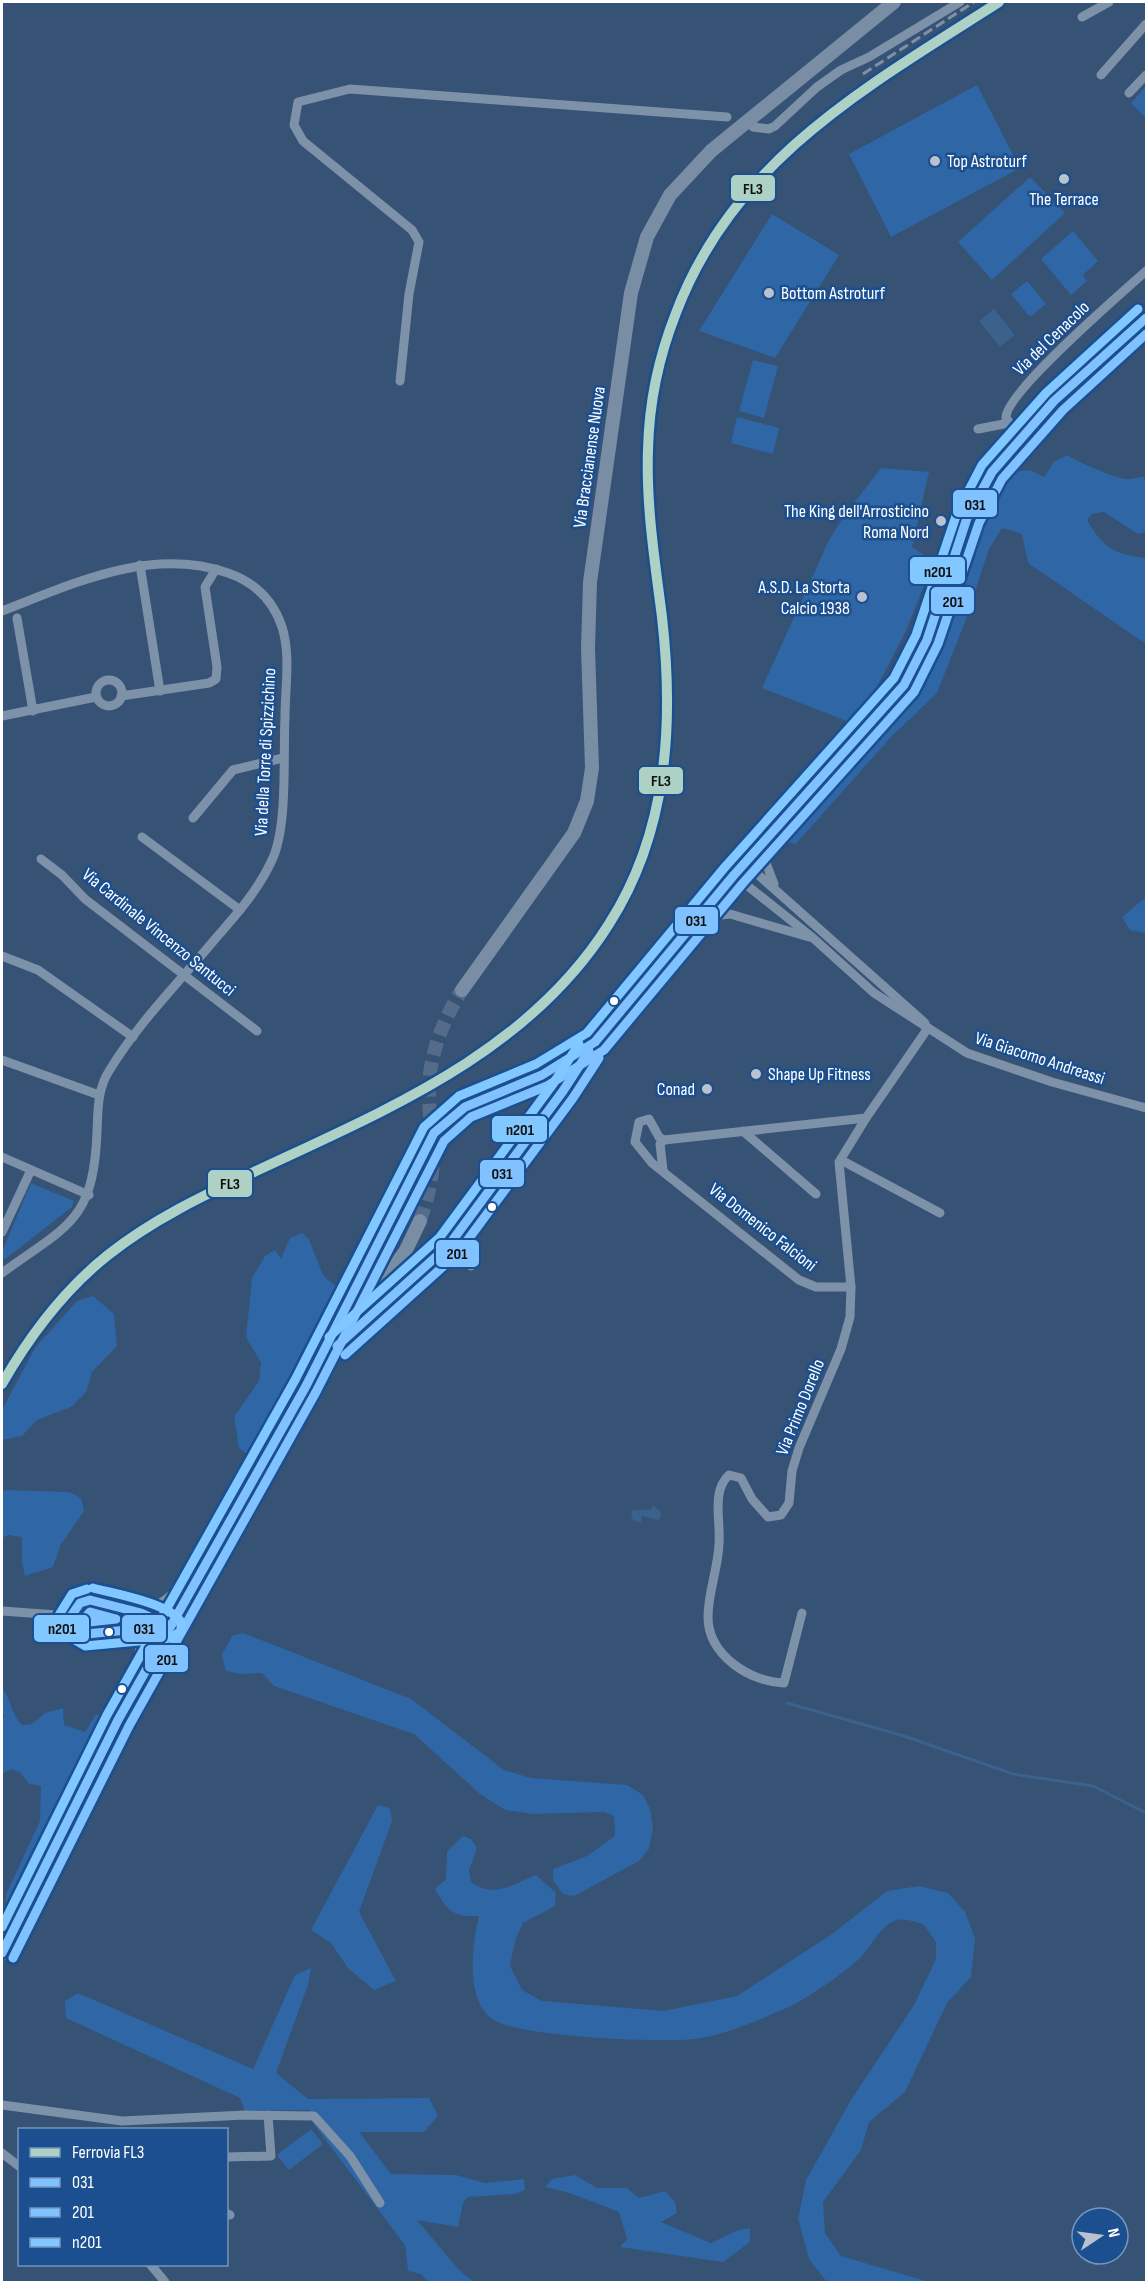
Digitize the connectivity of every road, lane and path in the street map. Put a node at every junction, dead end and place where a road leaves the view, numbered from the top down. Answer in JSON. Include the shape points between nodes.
{"nodes":[{"id":1,"x":894,"y":2,"type":"edge"},
{"id":2,"x":960,"y":2,"type":"edge"},
{"id":3,"x":1109,"y":2,"type":"edge"},
{"id":4,"x":1082,"y":17,"type":"dead end"},
{"id":5,"x":1146,"y":24,"type":"edge"},
{"id":6,"x":1101,"y":75,"type":"dead end"},
{"id":7,"x":1146,"y":75,"type":"edge"},
{"id":8,"x":1129,"y":93,"type":"dead end"},
{"id":9,"x":727,"y":117,"type":"dead end"},
{"id":10,"x":753,"y":127,"type":"dead end"},
{"id":11,"x":1146,"y":271,"type":"edge"},
{"id":12,"x":1146,"y":318,"type":"edge"},
{"id":13,"x":400,"y":381,"type":"dead end"},
{"id":14,"x":1009,"y":423,"type":"junction"},
{"id":15,"x":978,"y":429,"type":"dead end"},
{"id":16,"x":1021,"y":437,"type":"junction"},
{"id":17,"x":140,"y":565,"type":"junction"},
{"id":18,"x":216,"y":568,"type":"junction"},
{"id":19,"x":2,"y":611,"type":"edge"},
{"id":20,"x":16,"y":618,"type":"dead end"},
{"id":21,"x":160,"y":691,"type":"junction"},
{"id":22,"x":122,"y":696,"type":"junction"},
{"id":23,"x":96,"y":697,"type":"junction"},
{"id":24,"x":33,"y":711,"type":"junction"},
{"id":25,"x":2,"y":716,"type":"edge"},
{"id":26,"x":283,"y":758,"type":"junction"},
{"id":27,"x":193,"y":818,"type":"dead end"},
{"id":28,"x":142,"y":837,"type":"dead end"},
{"id":29,"x":769,"y":837,"type":"junction"},
{"id":30,"x":41,"y":859,"type":"dead end"},
{"id":31,"x":745,"y":863,"type":"junction"},
{"id":32,"x":734,"y":874,"type":"junction"},
{"id":33,"x":777,"y":888,"type":"junction"},
{"id":34,"x":792,"y":904,"type":"junction"},
{"id":35,"x":240,"y":910,"type":"junction"},
{"id":36,"x":784,"y":914,"type":"junction"},
{"id":37,"x":774,"y":926,"type":"junction"},
{"id":38,"x":813,"y":938,"type":"junction"},
{"id":39,"x":675,"y":945,"type":"junction"},
{"id":40,"x":2,"y":956,"type":"edge"},
{"id":41,"x":185,"y":975,"type":"junction"},
{"id":42,"x":462,"y":990,"type":"tunnel mouth"},
{"id":43,"x":257,"y":1031,"type":"dead end"},
{"id":44,"x":926,"y":1032,"type":"junction"},
{"id":45,"x":133,"y":1037,"type":"junction"},
{"id":46,"x":595,"y":1042,"type":"junction"},
{"id":47,"x":2,"y":1060,"type":"edge"},
{"id":48,"x":99,"y":1095,"type":"junction"},
{"id":49,"x":1146,"y":1108,"type":"edge"},
{"id":50,"x":866,"y":1118,"type":"junction"},
{"id":51,"x":743,"y":1131,"type":"junction"},
{"id":52,"x":664,"y":1140,"type":"junction"},
{"id":53,"x":2,"y":1157,"type":"edge"},
{"id":54,"x":841,"y":1160,"type":"junction"},
{"id":55,"x":32,"y":1170,"type":"junction"},
{"id":56,"x":663,"y":1170,"type":"junction"},
{"id":57,"x":816,"y":1194,"type":"dead end"},
{"id":58,"x":89,"y":1195,"type":"junction"},
{"id":59,"x":940,"y":1214,"type":"dead end"},
{"id":60,"x":420,"y":1221,"type":"tunnel mouth"},
{"id":61,"x":2,"y":1232,"type":"edge"},
{"id":62,"x":463,"y":1250,"type":"dead end"},
{"id":63,"x":471,"y":1266,"type":"dead end"},
{"id":64,"x":2,"y":1273,"type":"edge"},
{"id":65,"x":851,"y":1287,"type":"junction"},
{"id":66,"x":331,"y":1352,"type":"junction"},
{"id":67,"x":307,"y":1385,"type":"junction"},
{"id":68,"x":204,"y":1566,"type":"junction"},
{"id":69,"x":95,"y":1602,"type":"junction"},
{"id":70,"x":2,"y":1611,"type":"edge"},
{"id":71,"x":135,"y":1611,"type":"junction"},
{"id":72,"x":802,"y":1613,"type":"dead end"},
{"id":73,"x":71,"y":1616,"type":"junction"},
{"id":74,"x":171,"y":1626,"type":"junction"},
{"id":75,"x":119,"y":1631,"type":"junction"},
{"id":76,"x":91,"y":1635,"type":"junction"},
{"id":77,"x":118,"y":1720,"type":"junction"},
{"id":78,"x":2,"y":1953,"type":"edge"},
{"id":79,"x":2,"y":2105,"type":"edge"},
{"id":80,"x":268,"y":2115,"type":"junction"},
{"id":81,"x":2,"y":2153,"type":"edge"},
{"id":82,"x":228,"y":2157,"type":"edge"},
{"id":83,"x":18,"y":2165,"type":"edge"},
{"id":84,"x":380,"y":2203,"type":"dead end"},
{"id":85,"x":151,"y":2266,"type":"edge"},
{"id":86,"x":165,"y":2283,"type":"edge"}],
"edges":[{"from":1,"to":42,"type":"main road","name":"Via Braccianense Nuova","via":[[711,151],[670,195],[647,237],[631,293],[590,582],[592,768],[587,801],[574,832]]},
{"from":2,"to":10,"type":"street","via":[[841,70],[775,126]]},
{"from":3,"to":4,"type":"street"},
{"from":5,"to":6,"type":"street"},
{"from":7,"to":8,"type":"street"},
{"from":9,"to":13,"type":"street","via":[[350,89],[298,102],[294,125],[303,141],[417,237]]},
{"from":11,"to":14,"type":"street","name":"Via del Cenacolo","via":[[1029,380],[1007,408]]},
{"from":12,"to":16,"type":"main road"},
{"from":14,"to":15,"type":"street"},
{"from":14,"to":16,"type":"street"},
{"from":16,"to":29,"type":"main road","via":[[988,475],[977,496],[911,675],[889,705]]},
{"from":17,"to":18,"type":"street","name":"Via della Torre di Spizzichino","via":[[191,563]]},
{"from":17,"to":19,"type":"street","name":"Via della Torre di Spizzichino"},
{"from":17,"to":21,"type":"street"},
{"from":18,"to":21,"type":"street","via":[[206,587],[216,677],[209,683]]},
{"from":18,"to":26,"type":"street","name":"Via della Torre di Spizzichino","via":[[257,588],[272,605],[282,628],[286,656]]},
{"from":20,"to":24,"type":"street"},
{"from":21,"to":22,"type":"street"},
{"from":22,"to":23,"type":"street","via":[[109,706]]},
{"from":22,"to":23,"type":"street","via":[[118,684],[110,680],[99,685]]},
{"from":23,"to":24,"type":"street"},
{"from":24,"to":25,"type":"street"},
{"from":26,"to":27,"type":"street","via":[[233,770]]},
{"from":26,"to":35,"type":"street","name":"Via della Torre di Spizzichino","via":[[281,825],[276,850]]},
{"from":28,"to":35,"type":"street"},
{"from":29,"to":31,"type":"main road"},
{"from":29,"to":33,"type":"street","name":"Via Giacomo Andreassi","via":[[766,863]]},
{"from":30,"to":41,"type":"street","name":"Via Cardinale Vincenzo Santucci","via":[[85,899]]},
{"from":31,"to":32,"type":"main road"},
{"from":31,"to":33,"type":"street","name":"Via Giacomo Andreassi"},
{"from":32,"to":36,"type":"street","name":"Via Giacomo Andreassi"},
{"from":32,"to":39,"type":"main road"},
{"from":33,"to":34,"type":"street","name":"Via Giacomo Andreassi"},
{"from":34,"to":36,"type":"street"},
{"from":34,"to":44,"type":"street","name":"Via Giacomo Andreassi","via":[[918,1015]]},
{"from":35,"to":41,"type":"street","name":"Via della Torre di Spizzichino"},
{"from":36,"to":37,"type":"street"},
{"from":36,"to":38,"type":"street","name":"Via Giacomo Andreassi"},
{"from":37,"to":38,"type":"street","name":"Via Giacomo Andreassi"},
{"from":37,"to":39,"type":"street","name":"Via Giacomo Andreassi","via":[[721,914],[708,919]]},
{"from":38,"to":44,"type":"street","name":"Via Giacomo Andreassi","via":[[874,993]]},
{"from":39,"to":46,"type":"main road"},
{"from":40,"to":45,"type":"street","via":[[38,970]]},
{"from":41,"to":43,"type":"street","name":"Via Cardinale Vincenzo Santucci"},
{"from":41,"to":45,"type":"street","name":"Via della Torre di Spizzichino"},
{"from":44,"to":49,"type":"street","name":"Via Giacomo Andreassi","via":[[999,1066]]},
{"from":44,"to":50,"type":"street","name":"Via Primo Dorello"},
{"from":45,"to":48,"type":"street","name":"Via della Torre di Spizzichino","via":[[108,1072]]},
{"from":46,"to":66,"type":"main road","via":[[449,1245]]},
{"from":46,"to":67,"type":"main road","via":[[542,1075],[465,1107],[438,1128]]},
{"from":47,"to":48,"type":"street"},
{"from":48,"to":58,"type":"street","name":"Via della Torre di Spizzichino","via":[[96,1163]]},
{"from":50,"to":51,"type":"street"},
{"from":50,"to":54,"type":"street","name":"Via Primo Dorello"},
{"from":51,"to":52,"type":"street"},
{"from":51,"to":57,"type":"street"},
{"from":52,"to":56,"type":"street","via":[[660,1144]]},
{"from":52,"to":56,"type":"street","name":"Via Domenico Falcioni","via":[[649,1119],[639,1122],[635,1142]]},
{"from":53,"to":55,"type":"street"},
{"from":54,"to":59,"type":"street"},
{"from":54,"to":65,"type":"street","name":"Via Primo Dorello","via":[[839,1178]]},
{"from":55,"to":58,"type":"street"},
{"from":55,"to":61,"type":"street"},
{"from":56,"to":65,"type":"street","name":"Via Domenico Falcioni","via":[[799,1280],[816,1287]]},
{"from":58,"to":64,"type":"street","name":"Via della Torre di Spizzichino","via":[[68,1225]]},
{"from":60,"to":66,"type":"main road","via":[[405,1252]]},
{"from":62,"to":63,"type":"street"},
{"from":65,"to":72,"type":"street","name":"Via Primo Dorello","via":[[847,1332],[799,1448],[789,1503],[781,1515],[768,1517],[741,1478],[729,1474],[721,1482],[718,1497],[719,1546],[708,1617],[716,1644],[731,1663],[750,1675],[784,1683]]},
{"from":66,"to":67,"type":"main road"},
{"from":67,"to":68,"type":"main road"},
{"from":68,"to":71,"type":"street","via":[[170,1599],[156,1607]]},
{"from":68,"to":74,"type":"main road"},
{"from":69,"to":71,"type":"street"},
{"from":69,"to":73,"type":"street","via":[[80,1603]]},
{"from":69,"to":76,"type":"street","via":[[103,1609],[105,1620],[100,1630]]},
{"from":70,"to":73,"type":"street"},
{"from":71,"to":74,"type":"street"},
{"from":73,"to":76,"type":"street","via":[[77,1630]]},
{"from":74,"to":75,"type":"street"},
{"from":74,"to":77,"type":"main road"},
{"from":75,"to":76,"type":"street"},
{"from":75,"to":77,"type":"street","via":[[135,1636],[141,1650],[122,1694]]},
{"from":77,"to":78,"type":"main road"},
{"from":79,"to":80,"type":"street","via":[[113,2121]]},
{"from":80,"to":82,"type":"street","via":[[271,2156]]},
{"from":80,"to":84,"type":"street","via":[[307,2115],[321,2121],[350,2156]]},
{"from":81,"to":83,"type":"street"},
{"from":85,"to":86,"type":"street"}]}
